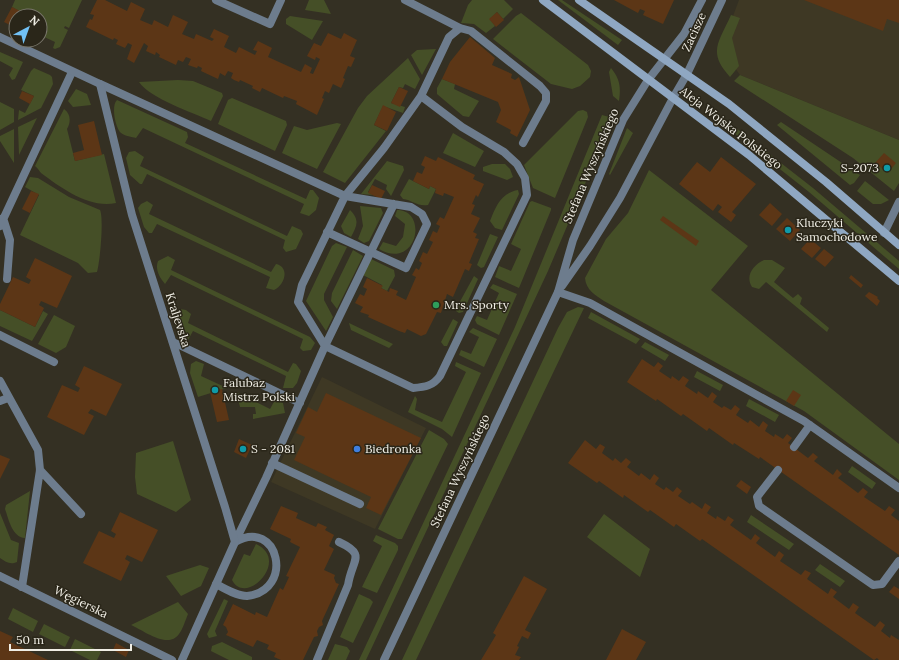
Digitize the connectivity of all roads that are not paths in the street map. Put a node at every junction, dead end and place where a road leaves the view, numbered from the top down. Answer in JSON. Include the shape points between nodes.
{"nodes":[{"id":1,"x":216,"y":0,"type":"edge"},
{"id":2,"x":281,"y":0,"type":"edge"},
{"id":3,"x":405,"y":0,"type":"edge"},
{"id":4,"x":543,"y":0,"type":"edge"},
{"id":5,"x":578,"y":0,"type":"edge"},
{"id":6,"x":702,"y":0,"type":"edge"},
{"id":7,"x":722,"y":0,"type":"edge"},
{"id":8,"x":460,"y":28,"type":"junction"},
{"id":9,"x":0,"y":37,"type":"edge"},
{"id":10,"x":665,"y":60,"type":"junction"},
{"id":11,"x":72,"y":72,"type":"junction"},
{"id":12,"x":687,"y":74,"type":"junction"},
{"id":13,"x":648,"y":80,"type":"junction"},
{"id":14,"x":100,"y":84,"type":"junction"},
{"id":15,"x":421,"y":96,"type":"junction"},
{"id":16,"x":673,"y":98,"type":"junction"},
{"id":17,"x":523,"y":143,"type":"dead end"},
{"id":18,"x":344,"y":196,"type":"junction"},
{"id":19,"x":899,"y":202,"type":"edge"},
{"id":20,"x":394,"y":204,"type":"junction"},
{"id":21,"x":1,"y":220,"type":"edge"},
{"id":22,"x":327,"y":232,"type":"junction"},
{"id":23,"x":884,"y":233,"type":"junction"},
{"id":24,"x":899,"y":245,"type":"edge"},
{"id":25,"x":370,"y":252,"type":"junction"},
{"id":26,"x":7,"y":279,"type":"dead end"},
{"id":27,"x":899,"y":281,"type":"edge"},
{"id":28,"x":558,"y":292,"type":"junction"},
{"id":29,"x":0,"y":335,"type":"edge"},
{"id":30,"x":173,"y":342,"type":"junction"},
{"id":31,"x":325,"y":346,"type":"junction"},
{"id":32,"x":54,"y":362,"type":"dead end"},
{"id":33,"x":0,"y":380,"type":"edge"},
{"id":34,"x":8,"y":398,"type":"junction"},
{"id":35,"x":0,"y":401,"type":"edge"},
{"id":36,"x":300,"y":403,"type":"junction"},
{"id":37,"x":810,"y":425,"type":"junction"},
{"id":38,"x":794,"y":447,"type":"dead end"},
{"id":39,"x":272,"y":463,"type":"junction"},
{"id":40,"x":40,"y":470,"type":"junction"},
{"id":41,"x":778,"y":470,"type":"dead end"},
{"id":42,"x":899,"y":488,"type":"edge"},
{"id":43,"x":360,"y":504,"type":"dead end"},
{"id":44,"x":82,"y":514,"type":"dead end"},
{"id":45,"x":235,"y":542,"type":"junction"},
{"id":46,"x":338,"y":542,"type":"dead end"},
{"id":47,"x":899,"y":561,"type":"edge"},
{"id":48,"x":0,"y":576,"type":"edge"},
{"id":49,"x":216,"y":584,"type":"junction"},
{"id":50,"x":22,"y":587,"type":"junction"},
{"id":51,"x":172,"y":660,"type":"edge"},
{"id":52,"x":182,"y":660,"type":"edge"},
{"id":53,"x":317,"y":660,"type":"edge"},
{"id":54,"x":384,"y":660,"type":"edge"}],
"edges":[{"from":1,"to":2,"type":"street","via":[[270,24]]},
{"from":3,"to":8,"type":"street"},
{"from":4,"to":13,"type":"main road","name":"Aleja Wojska Polskiego"},
{"from":5,"to":10,"type":"main road","name":"Aleja Wojska Polskiego"},
{"from":6,"to":10,"type":"street","name":"Zacisze","via":[[684,34]]},
{"from":7,"to":12,"type":"street","name":"Zacisze"},
{"from":8,"to":15,"type":"street","via":[[449,37]]},
{"from":8,"to":17,"type":"street","via":[[471,31],[546,93],[546,101]]},
{"from":9,"to":11,"type":"street"},
{"from":10,"to":12,"type":"main road","name":"Aleja Wojska Polskiego"},
{"from":10,"to":13,"type":"street","name":"Stefana Wyszyńskiego"},
{"from":11,"to":14,"type":"street"},
{"from":11,"to":21,"type":"street"},
{"from":12,"to":16,"type":"street","name":"Stefana Wyszyńskiego"},
{"from":12,"to":23,"type":"main road","name":"Aleja Wojska Polskiego","via":[[762,130]]},
{"from":13,"to":16,"type":"main road","name":"Aleja Wojska Polskiego"},
{"from":13,"to":28,"type":"street","name":"Stefana Wyszyńskiego","via":[[623,120],[573,240]]},
{"from":14,"to":18,"type":"street"},
{"from":14,"to":30,"type":"street","name":"Kraljevska","via":[[132,215]]},
{"from":15,"to":18,"type":"street","via":[[384,148]]},
{"from":15,"to":31,"type":"street","via":[[462,127],[504,152],[517,164],[525,178],[526,195],[444,369],[435,383],[413,388]]},
{"from":16,"to":27,"type":"main road","name":"Aleja Wojska Polskiego","via":[[749,155]]},
{"from":16,"to":28,"type":"street","name":"Stefana Wyszyńskiego","via":[[620,198]]},
{"from":18,"to":20,"type":"street"},
{"from":18,"to":22,"type":"street"},
{"from":19,"to":23,"type":"street"},
{"from":20,"to":25,"type":"street"},
{"from":20,"to":25,"type":"street","via":[[411,207],[422,214],[427,224],[406,268]]},
{"from":21,"to":26,"type":"street","via":[[10,240]]},
{"from":22,"to":25,"type":"street"},
{"from":22,"to":31,"type":"street","via":[[302,285],[298,302]]},
{"from":23,"to":24,"type":"main road","name":"Aleja Wojska Polskiego"},
{"from":25,"to":31,"type":"street"},
{"from":28,"to":37,"type":"street","via":[[590,303]]},
{"from":28,"to":54,"type":"street","name":"Stefana Wyszyńskiego"},
{"from":29,"to":32,"type":"street"},
{"from":30,"to":36,"type":"street"},
{"from":30,"to":45,"type":"street","name":"Kraljevska"},
{"from":31,"to":36,"type":"street"},
{"from":33,"to":34,"type":"street"},
{"from":34,"to":35,"type":"street"},
{"from":34,"to":40,"type":"street","via":[[38,450]]},
{"from":36,"to":39,"type":"street"},
{"from":37,"to":38,"type":"street"},
{"from":37,"to":42,"type":"street"},
{"from":39,"to":43,"type":"street"},
{"from":39,"to":45,"type":"street"},
{"from":40,"to":44,"type":"street"},
{"from":40,"to":50,"type":"street"},
{"from":41,"to":47,"type":"street","via":[[757,497],[759,506],[873,585],[882,584]]},
{"from":45,"to":49,"type":"street"},
{"from":45,"to":49,"type":"street","via":[[250,536],[264,540],[271,546],[277,566],[275,578],[267,587],[248,596]]},
{"from":46,"to":53,"type":"street","via":[[350,547],[357,556],[348,585]]},
{"from":48,"to":50,"type":"street","name":"Węgierska"},
{"from":49,"to":52,"type":"street"},
{"from":50,"to":51,"type":"street","name":"Węgierska"}]}
